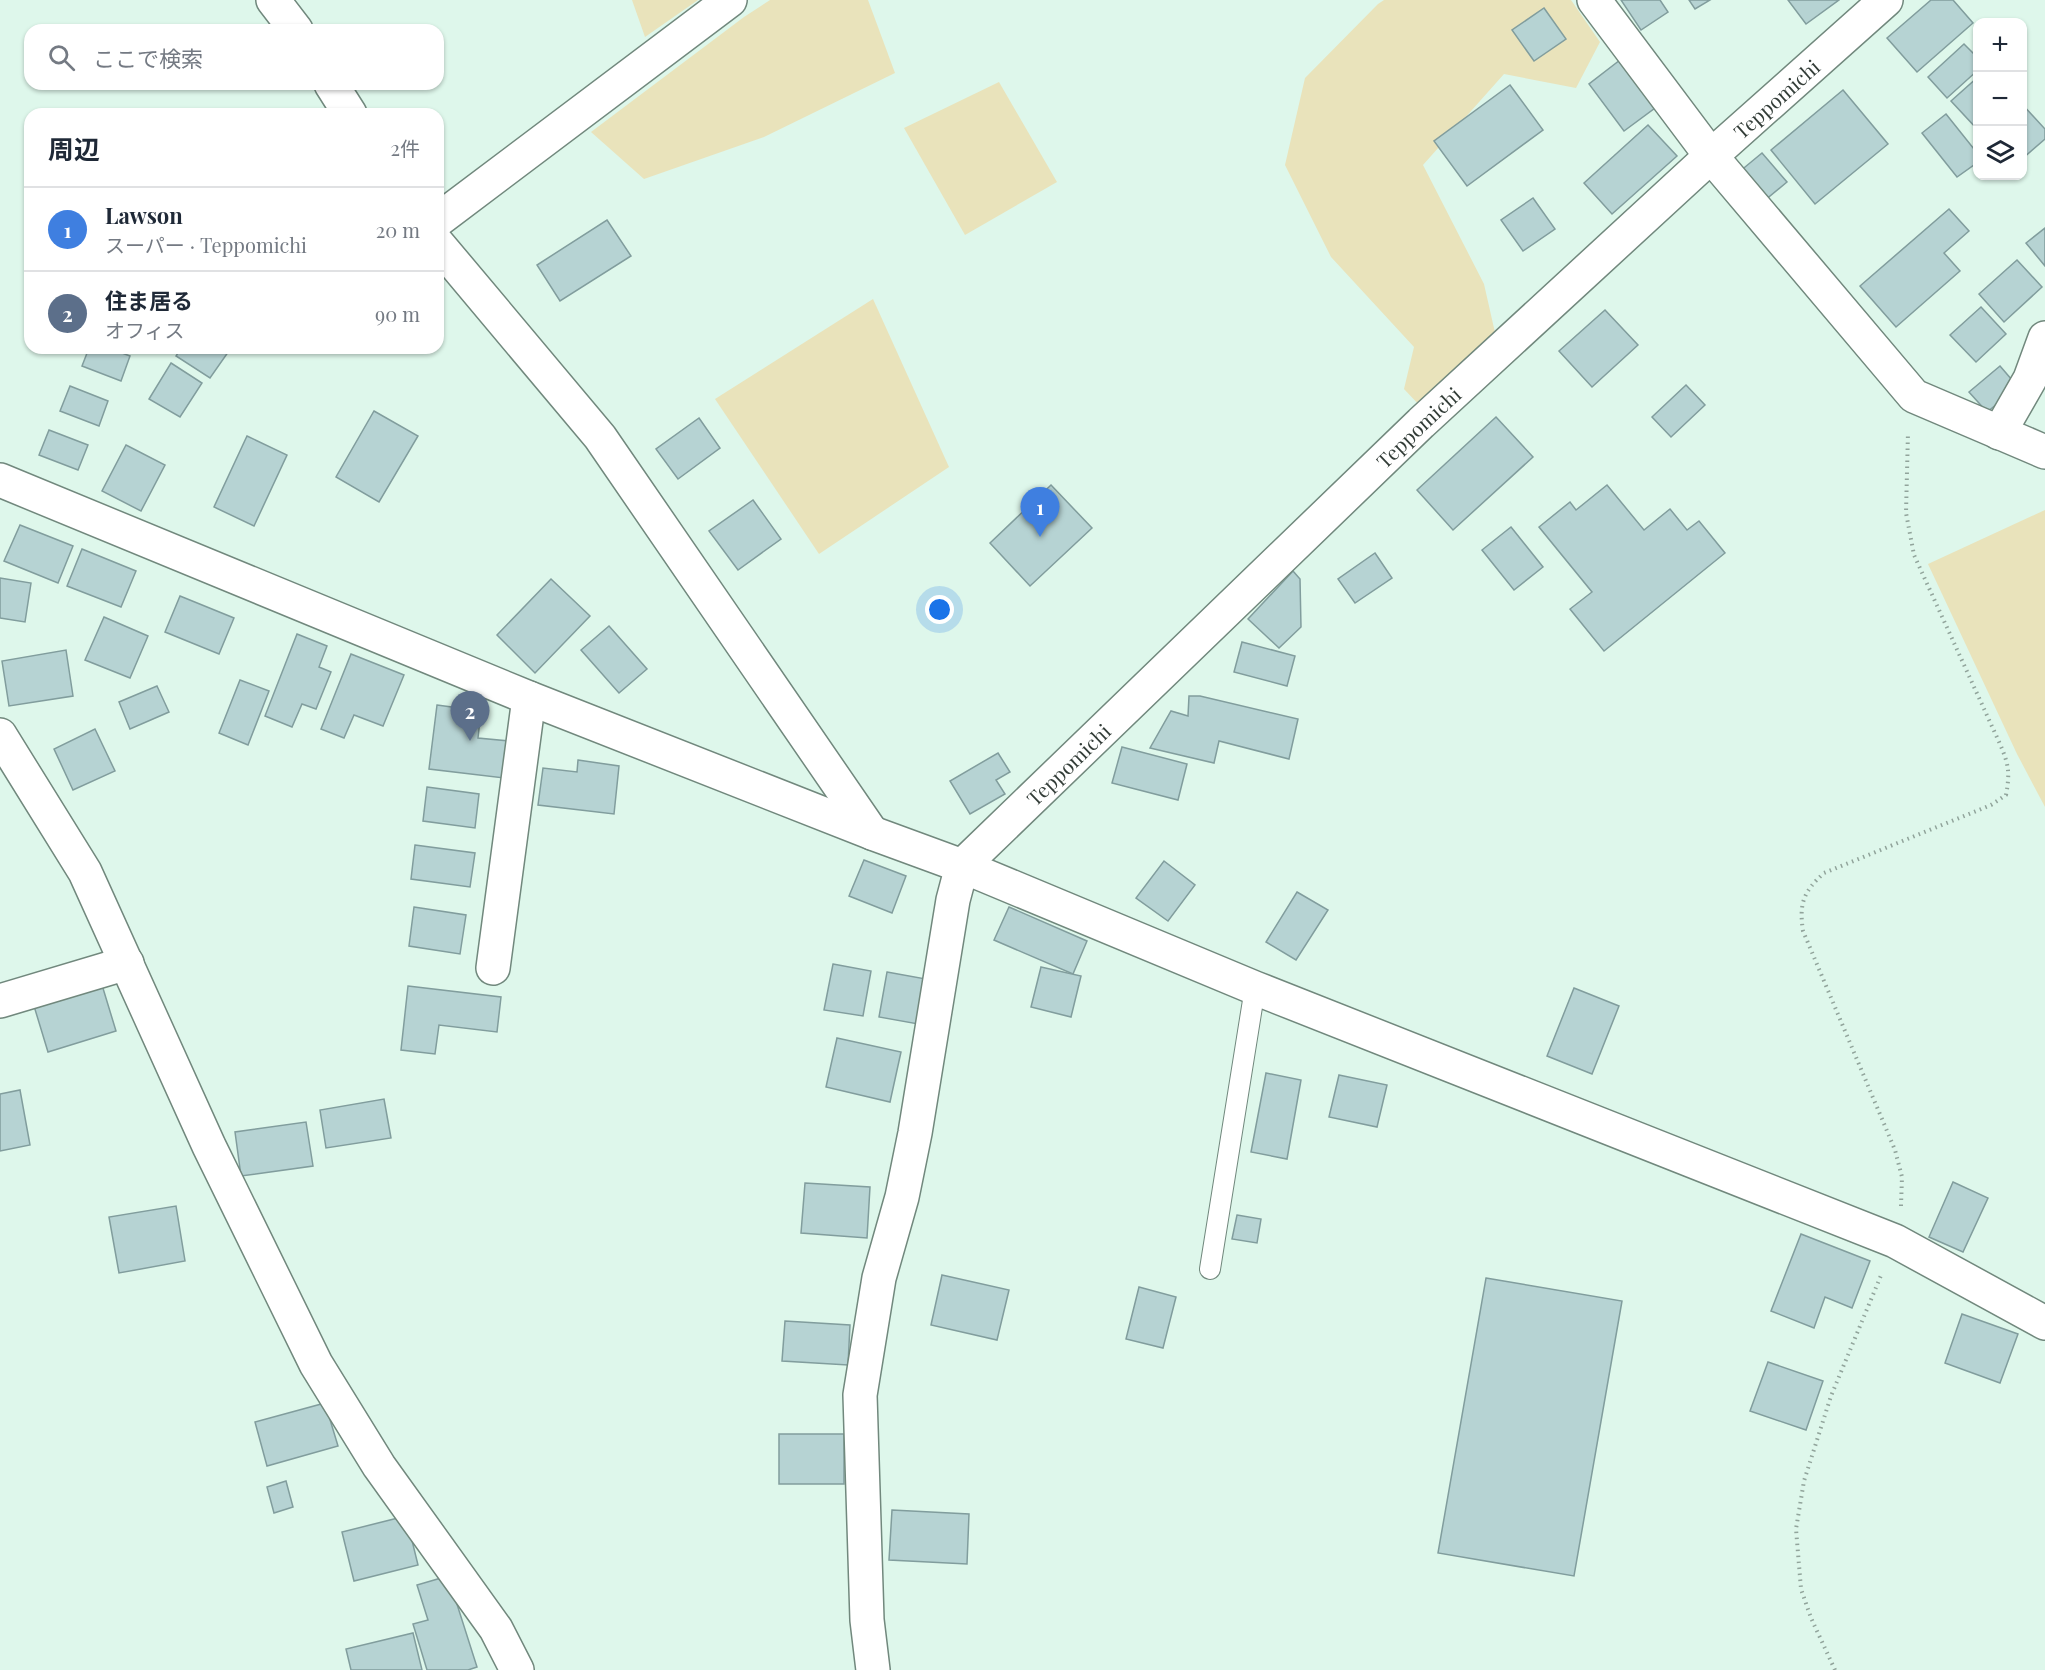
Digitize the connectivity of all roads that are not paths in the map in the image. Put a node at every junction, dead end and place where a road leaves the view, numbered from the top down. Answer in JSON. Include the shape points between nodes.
{"nodes":[{"id":1,"x":273,"y":0,"type":"edge"},
{"id":2,"x":730,"y":0,"type":"edge"},
{"id":3,"x":1594,"y":0,"type":"edge"},
{"id":4,"x":1886,"y":0,"type":"edge"},
{"id":5,"x":291,"y":24,"type":"edge"},
{"id":6,"x":335,"y":90,"type":"edge"},
{"id":7,"x":346,"y":108,"type":"edge"},
{"id":8,"x":1711,"y":156,"type":"junction"},
{"id":9,"x":444,"y":215,"type":"edge"},
{"id":10,"x":444,"y":251,"type":"edge"},
{"id":11,"x":2045,"y":338,"type":"edge"},
{"id":12,"x":1999,"y":433,"type":"junction"},
{"id":13,"x":2045,"y":452,"type":"edge"},
{"id":14,"x":0,"y":480,"type":"edge"},
{"id":15,"x":529,"y":698,"type":"junction"},
{"id":16,"x":0,"y":735,"type":"edge"},
{"id":17,"x":872,"y":833,"type":"junction"},
{"id":18,"x":962,"y":866,"type":"junction"},
{"id":19,"x":128,"y":963,"type":"junction"},
{"id":20,"x":493,"y":968,"type":"dead end"},
{"id":21,"x":1255,"y":988,"type":"junction"},
{"id":22,"x":0,"y":1001,"type":"edge"},
{"id":23,"x":1210,"y":1269,"type":"dead end"},
{"id":24,"x":2045,"y":1323,"type":"edge"},
{"id":25,"x":517,"y":1670,"type":"edge"},
{"id":26,"x":873,"y":1670,"type":"edge"}],
"edges":[{"from":1,"to":5,"type":"street"},
{"from":2,"to":9,"type":"street"},
{"from":3,"to":8,"type":"street"},
{"from":4,"to":8,"type":"street","name":"Teppomichi"},
{"from":6,"to":7,"type":"street"},
{"from":8,"to":12,"type":"street","via":[[1914,396]]},
{"from":8,"to":18,"type":"street","name":"Teppomichi","via":[[1421,423]]},
{"from":10,"to":17,"type":"street","via":[[600,437]]},
{"from":11,"to":12,"type":"street","via":[[2030,379]]},
{"from":12,"to":13,"type":"street"},
{"from":14,"to":15,"type":"street"},
{"from":15,"to":17,"type":"street"},
{"from":15,"to":20,"type":"street"},
{"from":16,"to":19,"type":"street","via":[[85,872]]},
{"from":17,"to":18,"type":"street"},
{"from":18,"to":21,"type":"street"},
{"from":18,"to":26,"type":"street","via":[[915,1133],[879,1278],[860,1395],[867,1620]]},
{"from":19,"to":22,"type":"street"},
{"from":19,"to":25,"type":"street","via":[[209,1146],[316,1364],[379,1466],[496,1629]]},
{"from":21,"to":23,"type":"lane"},
{"from":21,"to":24,"type":"street","via":[[1895,1241]]}]}
